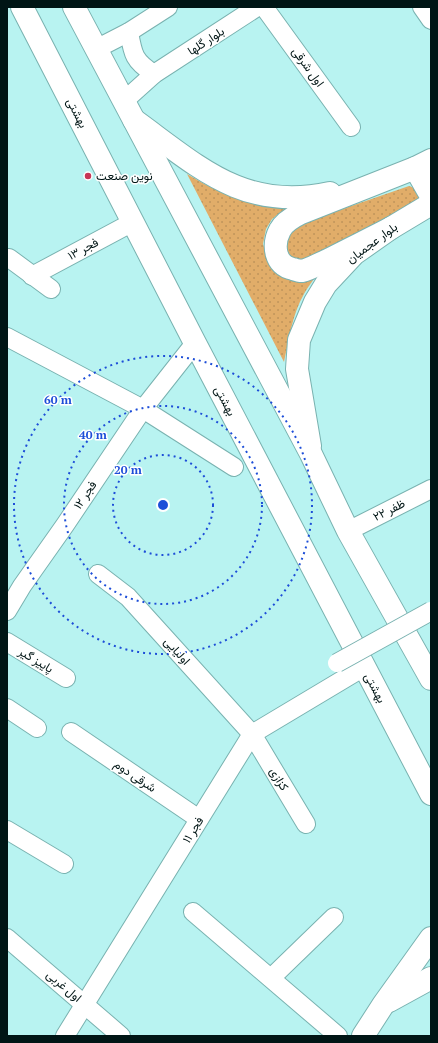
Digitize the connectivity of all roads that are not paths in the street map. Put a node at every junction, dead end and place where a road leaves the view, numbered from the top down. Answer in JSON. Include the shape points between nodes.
{"nodes":[{"id":1,"x":22,"y":7,"type":"edge"},
{"id":2,"x":74,"y":7,"type":"edge"},
{"id":3,"x":168,"y":7,"type":"edge"},
{"id":4,"x":257,"y":7,"type":"edge"},
{"id":5,"x":264,"y":7,"type":"edge"},
{"id":6,"x":422,"y":7,"type":"edge"},
{"id":7,"x":431,"y":20,"type":"edge"},
{"id":8,"x":129,"y":32,"type":"junction"},
{"id":9,"x":96,"y":49,"type":"junction"},
{"id":10,"x":154,"y":74,"type":"junction"},
{"id":11,"x":124,"y":101,"type":"junction"},
{"id":12,"x":134,"y":120,"type":"junction"},
{"id":13,"x":351,"y":127,"type":"dead end"},
{"id":14,"x":423,"y":164,"type":"edge"},
{"id":15,"x":374,"y":183,"type":"junction"},
{"id":16,"x":431,"y":196,"type":"edge"},
{"id":17,"x":431,"y":204,"type":"edge"},
{"id":18,"x":133,"y":222,"type":"junction"},
{"id":19,"x":391,"y":228,"type":"junction"},
{"id":20,"x":9,"y":258,"type":"dead end"},
{"id":21,"x":32,"y":276,"type":"junction"},
{"id":22,"x":51,"y":289,"type":"dead end"},
{"id":23,"x":7,"y":337,"type":"edge"},
{"id":24,"x":195,"y":343,"type":"junction"},
{"id":25,"x":143,"y":409,"type":"junction"},
{"id":26,"x":311,"y":454,"type":"junction"},
{"id":27,"x":234,"y":467,"type":"dead end"},
{"id":28,"x":431,"y":489,"type":"edge"},
{"id":29,"x":348,"y":530,"type":"junction"},
{"id":30,"x":98,"y":574,"type":"dead end"},
{"id":31,"x":7,"y":611,"type":"edge"},
{"id":32,"x":431,"y":611,"type":"edge"},
{"id":33,"x":7,"y":642,"type":"edge"},
{"id":34,"x":337,"y":663,"type":"dead end"},
{"id":35,"x":364,"y":667,"type":"junction"},
{"id":36,"x":66,"y":678,"type":"dead end"},
{"id":37,"x":431,"y":679,"type":"edge"},
{"id":38,"x":7,"y":708,"type":"edge"},
{"id":39,"x":37,"y":728,"type":"dead end"},
{"id":40,"x":71,"y":732,"type":"dead end"},
{"id":41,"x":252,"y":734,"type":"junction"},
{"id":42,"x":431,"y":794,"type":"edge"},
{"id":43,"x":199,"y":819,"type":"junction"},
{"id":44,"x":306,"y":824,"type":"dead end"},
{"id":45,"x":7,"y":830,"type":"edge"},
{"id":46,"x":64,"y":864,"type":"dead end"},
{"id":47,"x":193,"y":912,"type":"dead end"},
{"id":48,"x":334,"y":918,"type":"dead end"},
{"id":49,"x":7,"y":938,"type":"edge"},
{"id":50,"x":431,"y":938,"type":"edge"},
{"id":51,"x":271,"y":978,"type":"junction"},
{"id":52,"x":431,"y":978,"type":"edge"},
{"id":53,"x":85,"y":1004,"type":"junction"},
{"id":54,"x":383,"y":1005,"type":"junction"},
{"id":55,"x":65,"y":1036,"type":"edge"},
{"id":56,"x":121,"y":1036,"type":"edge"},
{"id":57,"x":338,"y":1036,"type":"edge"},
{"id":58,"x":363,"y":1036,"type":"edge"}],
"edges":[{"from":1,"to":18,"type":"main road","name":"بهشتی"},
{"from":2,"to":9,"type":"main road"},
{"from":3,"to":8,"type":"street"},
{"from":4,"to":10,"type":"street","name":"بلوار گلها"},
{"from":5,"to":13,"type":"street","name":"اول شرقی"},
{"from":6,"to":7,"type":"street"},
{"from":8,"to":9,"type":"street"},
{"from":8,"to":10,"type":"street","via":[[135,59]]},
{"from":9,"to":11,"type":"main road"},
{"from":10,"to":11,"type":"street","name":"بلوار گلها"},
{"from":11,"to":12,"type":"main road"},
{"from":12,"to":15,"type":"main road","via":[[207,173],[232,186],[259,194],[281,197],[315,196]]},
{"from":12,"to":26,"type":"main road"},
{"from":14,"to":15,"type":"main road"},
{"from":14,"to":16,"type":"main road"},
{"from":15,"to":19,"type":"main road","via":[[301,213],[286,222],[276,239],[276,252],[280,262],[288,268],[301,271]]},
{"from":17,"to":19,"type":"main road","name":"بلوار عجمیان"},
{"from":18,"to":21,"type":"street","name":"فجر ۱۳"},
{"from":18,"to":24,"type":"main road","name":"بهشتی"},
{"from":19,"to":26,"type":"main road","name":"بلوار عجمیان","via":[[354,254],[326,284],[314,302],[299,340],[297,370]]},
{"from":20,"to":21,"type":"street"},
{"from":21,"to":22,"type":"street"},
{"from":23,"to":25,"type":"street"},
{"from":24,"to":25,"type":"street","name":"فجر ۱۲"},
{"from":24,"to":35,"type":"main road","name":"بهشتی"},
{"from":25,"to":27,"type":"street"},
{"from":25,"to":31,"type":"street","name":"فجر ۱۲"},
{"from":26,"to":29,"type":"main road"},
{"from":28,"to":29,"type":"street","name":"ظفر ۲۲"},
{"from":29,"to":37,"type":"main road"},
{"from":30,"to":41,"type":"street","name":"اولیایی","via":[[128,597]]},
{"from":32,"to":34,"type":"street","bridge":true},
{"from":33,"to":36,"type":"street","name":"پاییز گیر"},
{"from":35,"to":41,"type":"street","name":"فجر ۱۱"},
{"from":35,"to":42,"type":"main road","name":"بهشتی"},
{"from":38,"to":39,"type":"street"},
{"from":40,"to":43,"type":"street","name":"شرقی دوم"},
{"from":41,"to":43,"type":"street","name":"فجر ۱۱"},
{"from":41,"to":44,"type":"street","name":"کزازی"},
{"from":43,"to":53,"type":"street","name":"فجر ۱۱"},
{"from":45,"to":46,"type":"street"},
{"from":47,"to":51,"type":"street"},
{"from":48,"to":51,"type":"street"},
{"from":49,"to":53,"type":"street","name":"اول غربی"},
{"from":50,"to":54,"type":"main road"},
{"from":51,"to":57,"type":"street"},
{"from":52,"to":54,"type":"main road"},
{"from":53,"to":55,"type":"street","name":"فجر ۱۱"},
{"from":53,"to":56,"type":"street","name":"اول غربی"},
{"from":54,"to":58,"type":"main road"}]}
